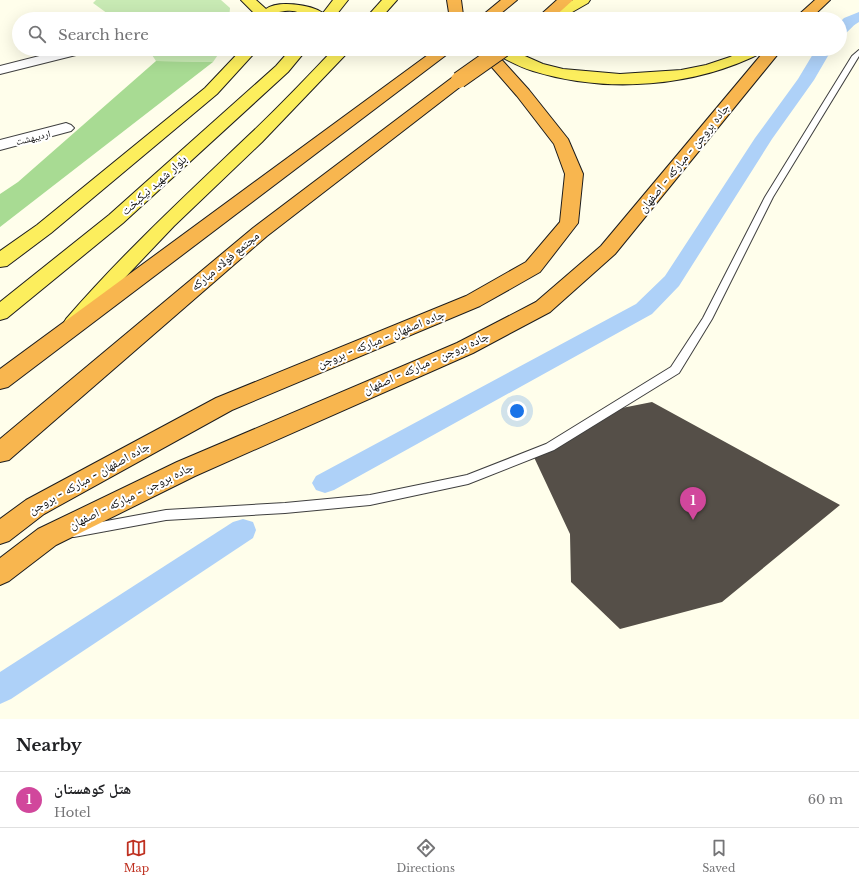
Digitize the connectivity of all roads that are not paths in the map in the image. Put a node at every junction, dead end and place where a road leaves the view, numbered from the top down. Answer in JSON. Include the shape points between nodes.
{"nodes":[{"id":1,"x":248,"y":0,"type":"edge"},
{"id":2,"x":341,"y":0,"type":"edge"},
{"id":3,"x":390,"y":0,"type":"edge"},
{"id":4,"x":454,"y":0,"type":"edge"},
{"id":5,"x":566,"y":0,"type":"edge"},
{"id":6,"x":583,"y":0,"type":"edge"},
{"id":7,"x":822,"y":0,"type":"edge"},
{"id":8,"x":507,"y":2,"type":"edge"},
{"id":9,"x":260,"y":12,"type":"edge"},
{"id":10,"x":271,"y":12,"type":"edge"},
{"id":11,"x":313,"y":12,"type":"edge"},
{"id":12,"x":331,"y":12,"type":"edge"},
{"id":13,"x":379,"y":12,"type":"edge"},
{"id":14,"x":456,"y":12,"type":"edge"},
{"id":15,"x":494,"y":12,"type":"edge"},
{"id":16,"x":552,"y":12,"type":"edge"},
{"id":17,"x":562,"y":12,"type":"edge"},
{"id":18,"x":809,"y":12,"type":"edge"},
{"id":19,"x":859,"y":52,"type":"edge"},
{"id":20,"x":55,"y":56,"type":"edge"},
{"id":21,"x":243,"y":56,"type":"edge"},
{"id":22,"x":293,"y":56,"type":"edge"},
{"id":23,"x":336,"y":56,"type":"edge"},
{"id":24,"x":436,"y":56,"type":"edge"},
{"id":25,"x":490,"y":56,"type":"edge"},
{"id":26,"x":493,"y":56,"type":"edge"},
{"id":27,"x":512,"y":56,"type":"edge"},
{"id":28,"x":746,"y":56,"type":"edge"},
{"id":29,"x":768,"y":56,"type":"edge"},
{"id":30,"x":0,"y":70,"type":"edge"},
{"id":31,"x":66,"y":128,"type":"dead end"},
{"id":32,"x":0,"y":145,"type":"edge"},
{"id":33,"x":0,"y":261,"type":"edge"},
{"id":34,"x":0,"y":312,"type":"edge"},
{"id":35,"x":72,"y":326,"type":"junction"},
{"id":36,"x":0,"y":381,"type":"edge"},
{"id":37,"x":0,"y":453,"type":"edge"},
{"id":38,"x":0,"y":533,"type":"edge"},
{"id":39,"x":47,"y":538,"type":"junction"},
{"id":40,"x":0,"y":574,"type":"edge"}],
"edges":[{"from":1,"to":9,"type":"main road"},
{"from":2,"to":12,"type":"main road"},
{"from":3,"to":13,"type":"main road"},
{"from":4,"to":14,"type":"highway"},
{"from":5,"to":16,"type":"highway"},
{"from":6,"to":17,"type":"main road"},
{"from":7,"to":18,"type":"highway"},
{"from":8,"to":15,"type":"highway"},
{"from":10,"to":11,"type":"main road","via":[[274,8],[299,6]]},
{"from":19,"to":39,"type":"lane","via":[[769,197],[707,319],[675,370],[550,447],[468,479],[370,500],[166,515]]},
{"from":20,"to":30,"type":"street"},
{"from":21,"to":33,"type":"main road","via":[[210,91],[44,229]]},
{"from":22,"to":34,"type":"main road","name":"بلوار شهید نیکبخت","via":[[282,69],[116,219]]},
{"from":23,"to":35,"type":"main road","via":[[110,280]]},
{"from":24,"to":35,"type":"highway"},
{"from":25,"to":38,"type":"highway","name":"جاده اصفهان - مبارکه - بروجن","via":[[523,93],[562,144],[574,174],[569,223],[533,267],[473,301],[224,404],[35,507]]},
{"from":26,"to":37,"type":"highway","name":"مجتمع فولاد مبارکه","bridge":true,"via":[[260,232]]},
{"from":27,"to":28,"type":"main road","via":[[538,68],[580,76],[626,79],[678,76]]},
{"from":29,"to":39,"type":"highway","name":"جاده بروجن - مبارکه - اصفهان","via":[[608,250],[543,307],[465,348],[186,468]]},
{"from":31,"to":32,"type":"street","name":"اردیبهشت"},
{"from":35,"to":36,"type":"highway"},
{"from":39,"to":40,"type":"highway","name":"جاده بروجن - مبارکه - اصفهان"}]}
